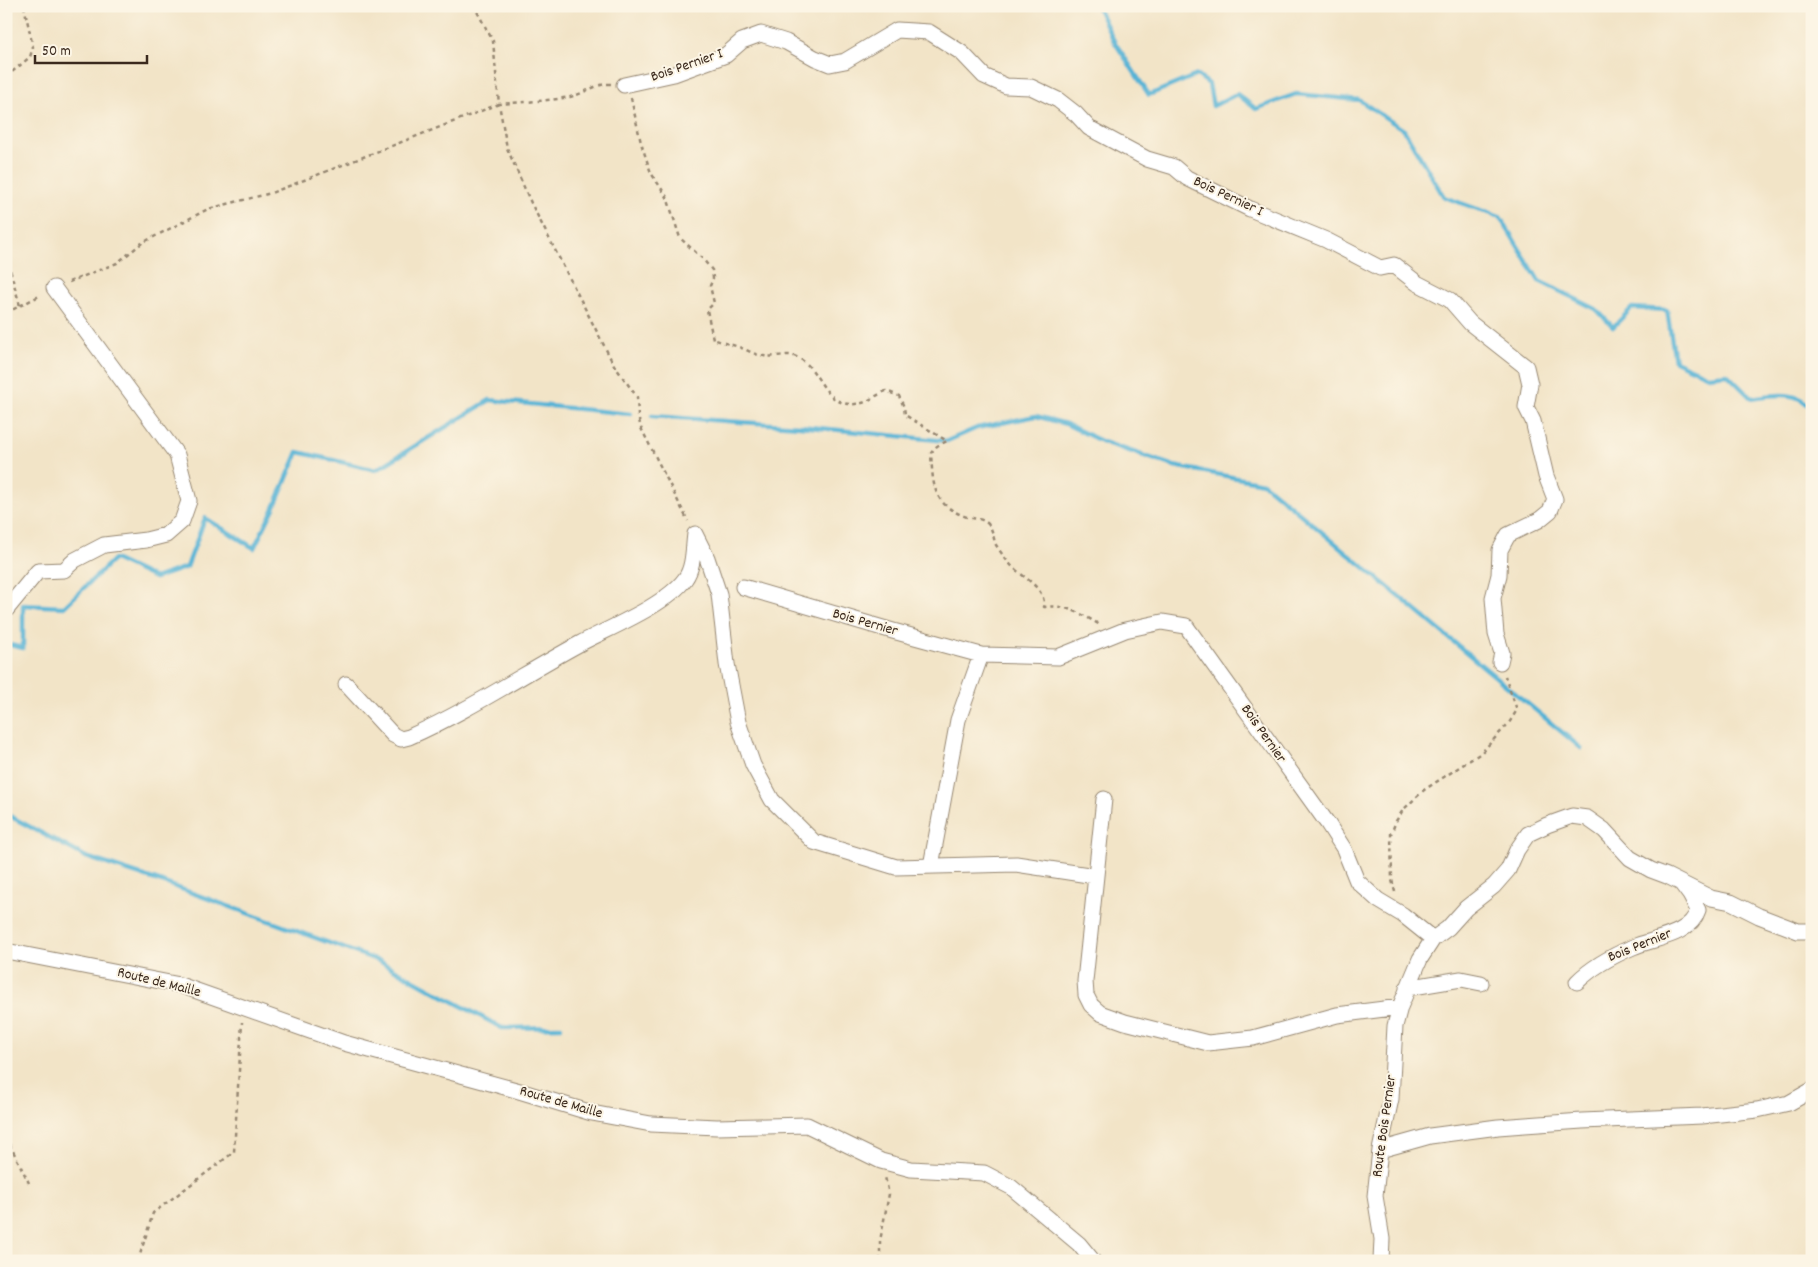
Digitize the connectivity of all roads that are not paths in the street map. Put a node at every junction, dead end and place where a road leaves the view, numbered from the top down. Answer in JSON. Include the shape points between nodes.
{"nodes":[{"id":1,"x":624,"y":85,"type":"road end"},
{"id":2,"x":54,"y":288,"type":"road end"},
{"id":3,"x":688,"y":574,"type":"junction"},
{"id":4,"x":743,"y":587,"type":"dead end"},
{"id":5,"x":719,"y":594,"type":"junction"},
{"id":6,"x":6,"y":610,"type":"edge"},
{"id":7,"x":981,"y":655,"type":"junction"},
{"id":8,"x":1500,"y":662,"type":"road end"},
{"id":9,"x":346,"y":684,"type":"dead end"},
{"id":10,"x":1104,"y":799,"type":"dead end"},
{"id":11,"x":931,"y":866,"type":"junction"},
{"id":12,"x":1095,"y":876,"type":"junction"},
{"id":13,"x":1680,"y":882,"type":"junction"},
{"id":14,"x":1812,"y":931,"type":"edge"},
{"id":15,"x":1433,"y":939,"type":"junction"},
{"id":16,"x":6,"y":951,"type":"edge"},
{"id":17,"x":1577,"y":982,"type":"dead end"},
{"id":18,"x":1480,"y":983,"type":"dead end"},
{"id":19,"x":1407,"y":988,"type":"junction"},
{"id":20,"x":1400,"y":1007,"type":"junction"},
{"id":21,"x":1812,"y":1090,"type":"edge"},
{"id":22,"x":1380,"y":1150,"type":"junction"},
{"id":23,"x":1093,"y":1261,"type":"edge"},
{"id":24,"x":1381,"y":1261,"type":"edge"}],
"edges":[{"from":1,"to":8,"type":"street","name":"Bois Pernier I","via":[[674,74],[726,55],[742,41],[760,34],[786,42],[830,64],[844,61],[898,30],[930,32],[962,54],[984,76],[1006,86],[1031,87],[1058,100],[1089,128],[1148,159],[1174,167],[1187,178],[1250,209],[1326,240],[1380,268],[1394,265],[1417,283],[1450,300],[1470,323],[1526,367],[1530,384],[1526,407],[1533,420],[1555,499],[1550,511],[1508,536],[1500,550],[1499,575],[1493,598],[1496,634],[1502,653]]},
{"from":2,"to":6,"type":"street","via":[[177,455],[189,501],[182,521],[166,535],[104,545],[75,560],[64,570],[38,571]]},
{"from":3,"to":5,"type":"street","via":[[702,580]]},
{"from":3,"to":5,"type":"street","via":[[695,534]]},
{"from":3,"to":9,"type":"street","via":[[672,592],[639,614],[409,737],[401,739],[393,735]]},
{"from":4,"to":7,"type":"street","name":"Bois Pernier"},
{"from":5,"to":11,"type":"street","via":[[738,722],[753,765],[772,800],[814,842],[896,867]]},
{"from":7,"to":11,"type":"street","via":[[958,720]]},
{"from":7,"to":15,"type":"street","name":"Bois Pernier","via":[[1058,657],[1125,630],[1162,622],[1186,626],[1328,824],[1344,849],[1357,881]]},
{"from":10,"to":12,"type":"street"},
{"from":11,"to":12,"type":"street","via":[[1016,864]]},
{"from":12,"to":20,"type":"street","via":[[1085,981],[1091,1005],[1100,1013],[1208,1043],[1253,1038],[1337,1015]]},
{"from":13,"to":14,"type":"street","via":[[1711,898],[1731,902],[1798,931]]},
{"from":13,"to":15,"type":"street","via":[[1630,858],[1604,830],[1587,818],[1572,816],[1528,834],[1508,870],[1494,886]]},
{"from":13,"to":17,"type":"street","name":"Bois Pernier","via":[[1698,910],[1695,919],[1672,935],[1601,962]]},
{"from":15,"to":19,"type":"street","name":"Route Bois Pernier"},
{"from":16,"to":23,"type":"street","name":"Route de Maille","via":[[180,985],[344,1043],[592,1113],[651,1124],[807,1126],[881,1161],[911,1169],[984,1172],[1011,1187],[1079,1244]]},
{"from":18,"to":19,"type":"street","via":[[1461,978]]},
{"from":19,"to":20,"type":"street","name":"Route Bois Pernier"},
{"from":20,"to":22,"type":"street","name":"Route Bois Pernier","via":[[1395,1026],[1391,1099]]},
{"from":21,"to":22,"type":"street","via":[[1789,1103],[1757,1110],[1498,1127],[1430,1136]]},
{"from":22,"to":24,"type":"street","name":"Route Bois Pernier","via":[[1375,1196],[1382,1239]]}]}
